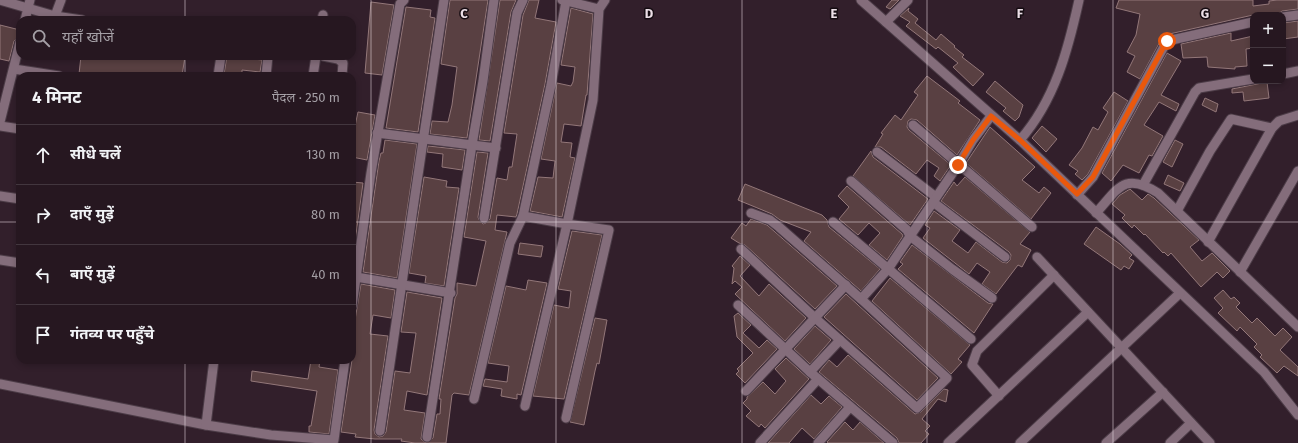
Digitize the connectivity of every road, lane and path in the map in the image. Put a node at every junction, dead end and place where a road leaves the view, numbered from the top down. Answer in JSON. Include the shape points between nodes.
{"nodes":[{"id":1,"x":0,"y":0,"type":"edge"},
{"id":2,"x":61,"y":0,"type":"edge"},
{"id":3,"x":404,"y":0,"type":"edge"},
{"id":4,"x":444,"y":0,"type":"edge"},
{"id":5,"x":494,"y":0,"type":"edge"},
{"id":6,"x":523,"y":0,"type":"edge"},
{"id":7,"x":605,"y":0,"type":"edge"},
{"id":8,"x":862,"y":0,"type":"edge"},
{"id":9,"x":908,"y":0,"type":"edge"},
{"id":10,"x":1079,"y":0,"type":"edge"},
{"id":11,"x":564,"y":1,"type":"edge"},
{"id":12,"x":29,"y":4,"type":"edge"},
{"id":13,"x":599,"y":9,"type":"junction"},
{"id":14,"x":1298,"y":15,"type":"edge"},
{"id":15,"x":26,"y":16,"type":"edge"},
{"id":16,"x":55,"y":16,"type":"joint"},
{"id":17,"x":1286,"y":17,"type":"edge"},
{"id":18,"x":886,"y":22,"type":"junction"},
{"id":19,"x":1250,"y":23,"type":"edge"},
{"id":20,"x":16,"y":60,"type":"edge"},
{"id":21,"x":220,"y":60,"type":"edge"},
{"id":22,"x":268,"y":60,"type":"edge"},
{"id":23,"x":315,"y":60,"type":"edge"},
{"id":24,"x":339,"y":60,"type":"edge"},
{"id":25,"x":14,"y":69,"type":"junction"},
{"id":26,"x":1298,"y":71,"type":"edge"},
{"id":27,"x":33,"y":72,"type":"edge"},
{"id":28,"x":219,"y":72,"type":"edge"},
{"id":29,"x":266,"y":72,"type":"edge"},
{"id":30,"x":314,"y":72,"type":"edge"},
{"id":31,"x":342,"y":72,"type":"edge"},
{"id":32,"x":1286,"y":73,"type":"edge"},
{"id":33,"x":1250,"y":80,"type":"edge"},
{"id":34,"x":1298,"y":115,"type":"edge"},
{"id":35,"x":991,"y":116,"type":"junction"},
{"id":36,"x":0,"y":122,"type":"edge"},
{"id":37,"x":913,"y":125,"type":"dead end"},
{"id":38,"x":0,"y":126,"type":"edge"},
{"id":39,"x":16,"y":128,"type":"edge"},
{"id":40,"x":1272,"y":128,"type":"junction"},
{"id":41,"x":377,"y":133,"type":"junction"},
{"id":42,"x":424,"y":140,"type":"junction"},
{"id":43,"x":1020,"y":140,"type":"junction"},
{"id":44,"x":472,"y":145,"type":"junction"},
{"id":45,"x":496,"y":148,"type":"junction"},
{"id":46,"x":878,"y":152,"type":"dead end"},
{"id":47,"x":958,"y":165,"type":"junction"},
{"id":48,"x":1298,"y":171,"type":"edge"},
{"id":49,"x":851,"y":181,"type":"dead end"},
{"id":50,"x":1144,"y":185,"type":"junction"},
{"id":51,"x":1077,"y":194,"type":"junction"},
{"id":52,"x":0,"y":196,"type":"edge"},
{"id":53,"x":16,"y":198,"type":"edge"},
{"id":54,"x":935,"y":199,"type":"junction"},
{"id":55,"x":1177,"y":211,"type":"junction"},
{"id":56,"x":751,"y":213,"type":"dead end"},
{"id":57,"x":1096,"y":213,"type":"junction"},
{"id":58,"x":524,"y":216,"type":"junction"},
{"id":59,"x":484,"y":218,"type":"dead end"},
{"id":60,"x":832,"y":222,"type":"dead end"},
{"id":61,"x":567,"y":224,"type":"junction"},
{"id":62,"x":1032,"y":227,"type":"dead end"},
{"id":63,"x":910,"y":236,"type":"junction"},
{"id":64,"x":1208,"y":242,"type":"junction"},
{"id":65,"x":742,"y":249,"type":"dead end"},
{"id":66,"x":1005,"y":257,"type":"dead end"},
{"id":67,"x":1037,"y":257,"type":"dead end"},
{"id":68,"x":0,"y":260,"type":"edge"},
{"id":69,"x":16,"y":262,"type":"edge"},
{"id":70,"x":888,"y":269,"type":"junction"},
{"id":71,"x":1240,"y":272,"type":"junction"},
{"id":72,"x":1054,"y":275,"type":"junction"},
{"id":73,"x":356,"y":277,"type":"joint"},
{"id":74,"x":401,"y":285,"type":"junction"},
{"id":75,"x":846,"y":285,"type":"junction"},
{"id":76,"x":451,"y":292,"type":"junction"},
{"id":77,"x":1180,"y":293,"type":"junction"},
{"id":78,"x":992,"y":298,"type":"dead end"},
{"id":79,"x":861,"y":299,"type":"junction"},
{"id":80,"x":738,"y":306,"type":"dead end"},
{"id":81,"x":1088,"y":312,"type":"junction"},
{"id":82,"x":814,"y":317,"type":"junction"},
{"id":83,"x":1298,"y":327,"type":"edge"},
{"id":84,"x":971,"y":339,"type":"dead end"},
{"id":85,"x":840,"y":340,"type":"junction"},
{"id":86,"x":1122,"y":348,"type":"junction"},
{"id":87,"x":785,"y":349,"type":"junction"},
{"id":88,"x":214,"y":364,"type":"edge"},
{"id":89,"x":344,"y":364,"type":"edge"},
{"id":90,"x":810,"y":372,"type":"junction"},
{"id":91,"x":818,"y":379,"type":"junction"},
{"id":92,"x":0,"y":384,"type":"edge"},
{"id":93,"x":746,"y":391,"type":"dead end"},
{"id":94,"x":1163,"y":392,"type":"junction"},
{"id":95,"x":999,"y":396,"type":"junction"},
{"id":96,"x":474,"y":400,"type":"dead end"},
{"id":97,"x":525,"y":406,"type":"dead end"},
{"id":98,"x":850,"y":407,"type":"junction"},
{"id":99,"x":1298,"y":415,"type":"edge"},
{"id":100,"x":566,"y":418,"type":"dead end"},
{"id":101,"x":1191,"y":423,"type":"junction"},
{"id":102,"x":206,"y":425,"type":"junction"},
{"id":103,"x":380,"y":431,"type":"dead end"},
{"id":104,"x":427,"y":437,"type":"dead end"},
{"id":105,"x":822,"y":442,"type":"edge"},
{"id":106,"x":760,"y":443,"type":"edge"},
{"id":107,"x":893,"y":443,"type":"edge"},
{"id":108,"x":948,"y":443,"type":"edge"},
{"id":109,"x":1020,"y":443,"type":"edge"},
{"id":110,"x":1106,"y":443,"type":"edge"},
{"id":111,"x":1170,"y":443,"type":"edge"},
{"id":112,"x":1210,"y":443,"type":"edge"}],
"edges":[{"from":1,"to":12,"type":"street"},
{"from":2,"to":16,"type":"street"},
{"from":3,"to":41,"type":"street","via":[[400,4]]},
{"from":4,"to":42,"type":"street"},
{"from":5,"to":44,"type":"street"},
{"from":6,"to":45,"type":"street","via":[[517,13]]},
{"from":7,"to":13,"type":"street"},
{"from":8,"to":18,"type":"street"},
{"from":9,"to":18,"type":"street"},
{"from":10,"to":43,"type":"street","via":[[1061,71],[1032,127]]},
{"from":11,"to":13,"type":"street"},
{"from":11,"to":58,"type":"street","via":[[551,84]]},
{"from":12,"to":15,"type":"street"},
{"from":12,"to":16,"type":"street"},
{"from":13,"to":61,"type":"street","via":[[593,100]]},
{"from":14,"to":17,"type":"street"},
{"from":18,"to":35,"type":"street"},
{"from":19,"to":51,"type":"street","via":[[1167,41],[1093,177]]},
{"from":20,"to":25,"type":"street"},
{"from":21,"to":28,"type":"street"},
{"from":22,"to":29,"type":"street"},
{"from":23,"to":30,"type":"street"},
{"from":24,"to":31,"type":"street","via":[[343,63]]},
{"from":25,"to":27,"type":"street"},
{"from":25,"to":36,"type":"street"},
{"from":26,"to":32,"type":"street"},
{"from":33,"to":50,"type":"street","via":[[1199,88]]},
{"from":34,"to":40,"type":"street","via":[[1279,121]]},
{"from":35,"to":43,"type":"street"},
{"from":35,"to":47,"type":"street"},
{"from":37,"to":47,"type":"street"},
{"from":38,"to":39,"type":"street"},
{"from":40,"to":55,"type":"street","via":[[1231,119]]},
{"from":40,"to":64,"type":"street"},
{"from":41,"to":42,"type":"street"},
{"from":41,"to":73,"type":"street"},
{"from":42,"to":44,"type":"street"},
{"from":42,"to":74,"type":"street"},
{"from":43,"to":51,"type":"street"},
{"from":44,"to":45,"type":"street"},
{"from":44,"to":76,"type":"street"},
{"from":45,"to":59,"type":"street"},
{"from":46,"to":54,"type":"street"},
{"from":47,"to":54,"type":"street"},
{"from":47,"to":62,"type":"street"},
{"from":48,"to":71,"type":"street"},
{"from":49,"to":63,"type":"street","via":[[907,230]]},
{"from":50,"to":55,"type":"street","via":[[1158,193]]},
{"from":50,"to":57,"type":"street","via":[[1127,182]]},
{"from":51,"to":57,"type":"street"},
{"from":52,"to":53,"type":"street"},
{"from":54,"to":63,"type":"street"},
{"from":54,"to":66,"type":"street"},
{"from":55,"to":64,"type":"street"},
{"from":56,"to":75,"type":"street","via":[[780,227]]},
{"from":57,"to":77,"type":"street"},
{"from":58,"to":61,"type":"street"},
{"from":58,"to":96,"type":"street","via":[[510,243]]},
{"from":60,"to":70,"type":"street","via":[[853,237]]},
{"from":61,"to":97,"type":"street"},
{"from":61,"to":100,"type":"street","via":[[609,230]]},
{"from":63,"to":70,"type":"street"},
{"from":63,"to":78,"type":"street"},
{"from":64,"to":71,"type":"street"},
{"from":65,"to":82,"type":"street"},
{"from":67,"to":72,"type":"street"},
{"from":68,"to":69,"type":"street"},
{"from":70,"to":79,"type":"street"},
{"from":70,"to":84,"type":"street"},
{"from":71,"to":83,"type":"street"},
{"from":72,"to":81,"type":"street"},
{"from":72,"to":95,"type":"street","via":[[977,351],[974,357],[972,365]]},
{"from":73,"to":74,"type":"street"},
{"from":74,"to":76,"type":"street"},
{"from":74,"to":103,"type":"street"},
{"from":75,"to":79,"type":"street"},
{"from":75,"to":82,"type":"street"},
{"from":76,"to":104,"type":"street"},
{"from":77,"to":86,"type":"street"},
{"from":77,"to":99,"type":"street","via":[[1264,372]]},
{"from":79,"to":85,"type":"street","via":[[947,378],[917,408]]},
{"from":80,"to":87,"type":"street"},
{"from":81,"to":86,"type":"street"},
{"from":81,"to":95,"type":"street"},
{"from":82,"to":85,"type":"street"},
{"from":82,"to":87,"type":"street"},
{"from":85,"to":90,"type":"street"},
{"from":86,"to":94,"type":"street"},
{"from":86,"to":109,"type":"street"},
{"from":87,"to":90,"type":"street"},
{"from":87,"to":93,"type":"street"},
{"from":88,"to":102,"type":"street"},
{"from":89,"to":102,"type":"street","via":[[334,440],[272,435]]},
{"from":90,"to":91,"type":"street"},
{"from":91,"to":98,"type":"street"},
{"from":91,"to":106,"type":"street"},
{"from":92,"to":102,"type":"street"},
{"from":94,"to":101,"type":"street"},
{"from":94,"to":110,"type":"street"},
{"from":95,"to":108,"type":"street"},
{"from":98,"to":105,"type":"street"},
{"from":98,"to":107,"type":"street"},
{"from":101,"to":111,"type":"street"},
{"from":101,"to":112,"type":"street"}]}
